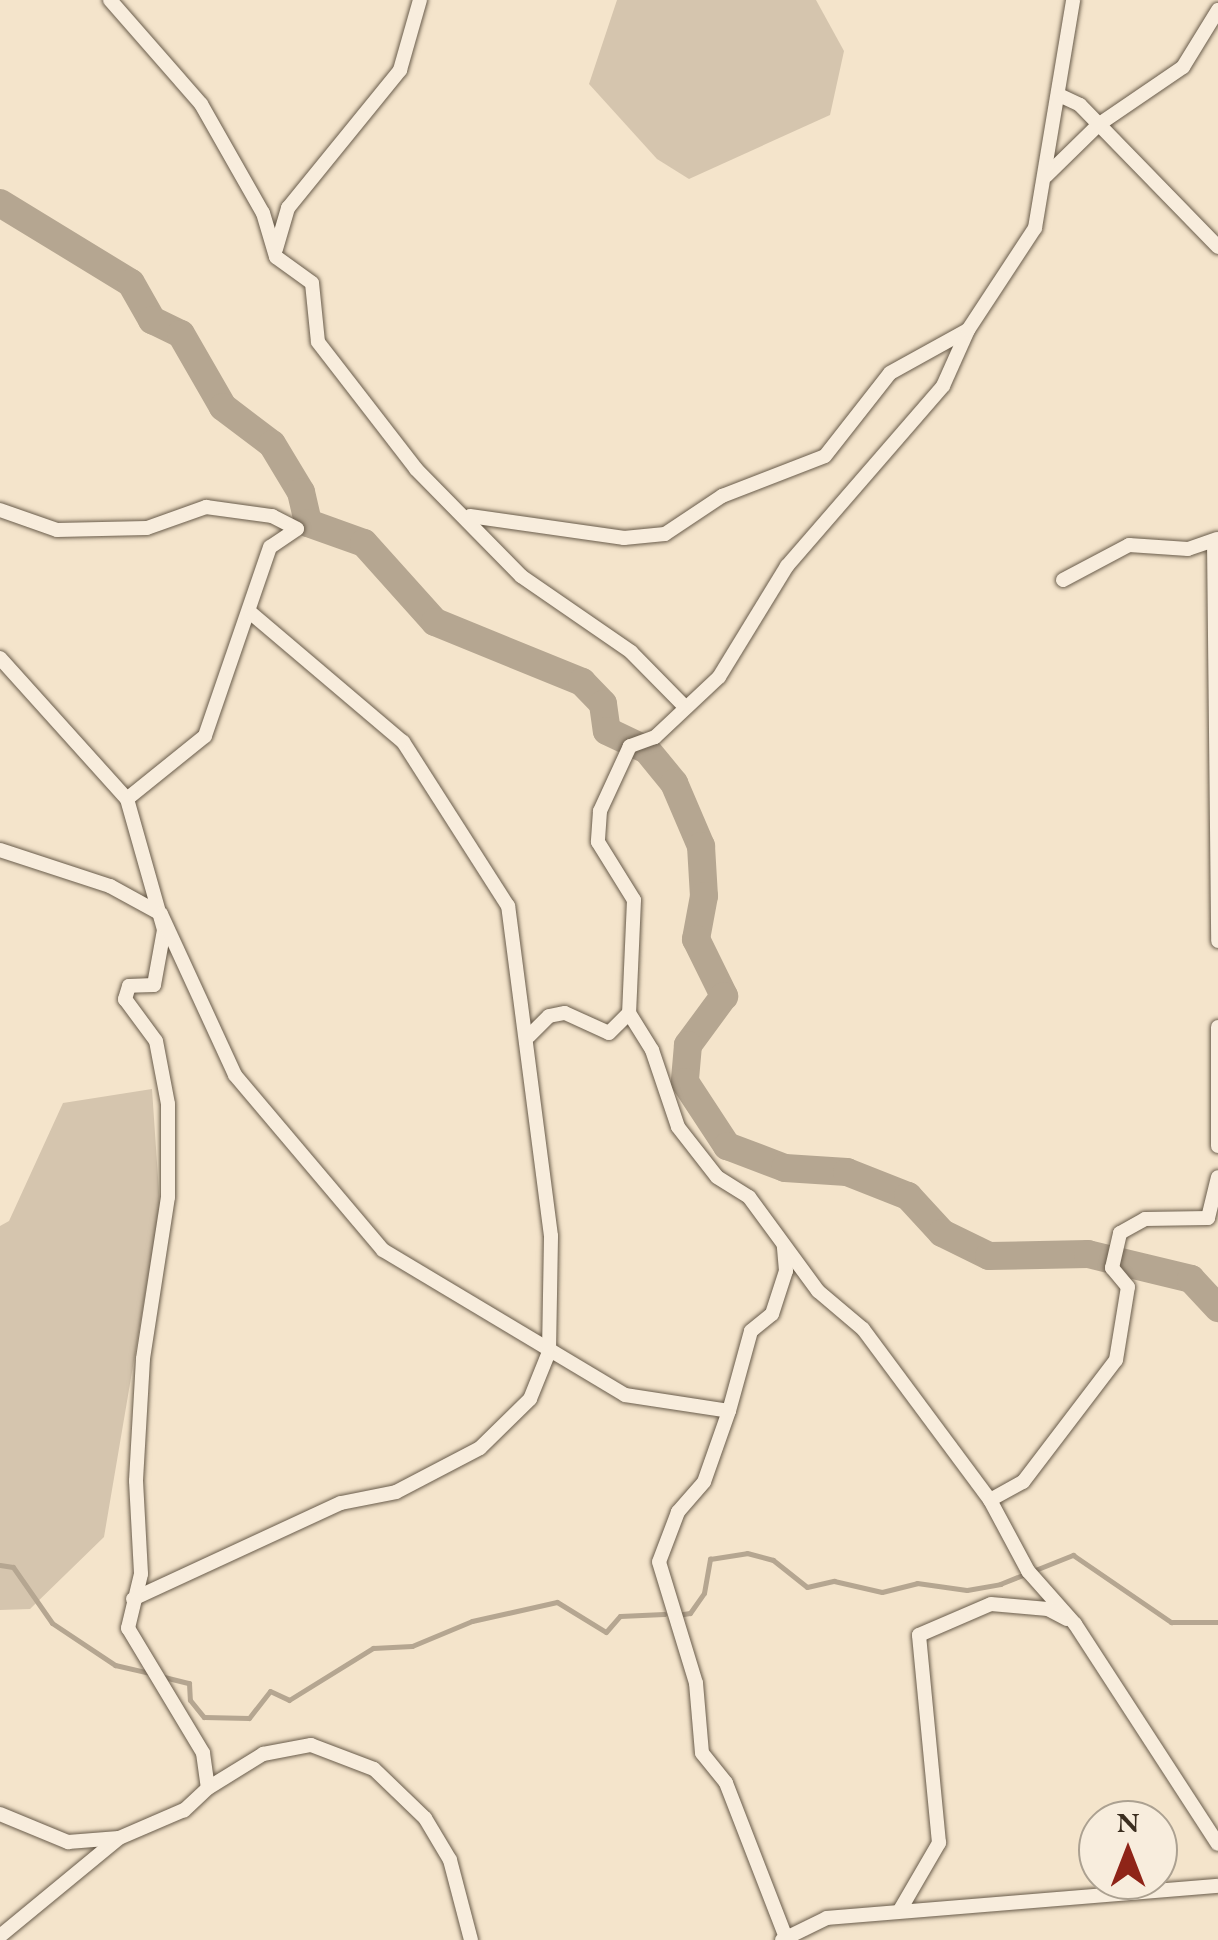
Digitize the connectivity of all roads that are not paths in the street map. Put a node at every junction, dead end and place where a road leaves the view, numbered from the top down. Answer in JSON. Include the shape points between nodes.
{"nodes":[{"id":1,"x":110,"y":0,"type":"edge"},
{"id":2,"x":420,"y":0,"type":"edge"},
{"id":3,"x":1073,"y":0,"type":"edge"},
{"id":4,"x":1218,"y":10,"type":"edge"},
{"id":5,"x":1060,"y":95,"type":"junction"},
{"id":6,"x":1098,"y":125,"type":"junction"},
{"id":7,"x":1046,"y":176,"type":"junction"},
{"id":8,"x":1218,"y":248,"type":"edge"},
{"id":9,"x":276,"y":258,"type":"junction"},
{"id":10,"x":968,"y":330,"type":"junction"},
{"id":11,"x":0,"y":510,"type":"edge"},
{"id":12,"x":466,"y":515,"type":"junction"},
{"id":13,"x":1216,"y":540,"type":"edge"},
{"id":14,"x":1063,"y":580,"type":"dead end"},
{"id":15,"x":252,"y":614,"type":"junction"},
{"id":16,"x":0,"y":658,"type":"edge"},
{"id":17,"x":685,"y":707,"type":"junction"},
{"id":18,"x":127,"y":799,"type":"junction"},
{"id":19,"x":0,"y":850,"type":"edge"},
{"id":20,"x":161,"y":914,"type":"junction"},
{"id":21,"x":1218,"y":941,"type":"edge"},
{"id":22,"x":629,"y":1013,"type":"junction"},
{"id":23,"x":1218,"y":1031,"type":"edge"},
{"id":24,"x":529,"y":1036,"type":"junction"},
{"id":25,"x":1218,"y":1146,"type":"edge"},
{"id":26,"x":1218,"y":1177,"type":"edge"},
{"id":27,"x":1213,"y":1218,"type":"edge"},
{"id":28,"x":784,"y":1246,"type":"junction"},
{"id":29,"x":549,"y":1352,"type":"junction"},
{"id":30,"x":728,"y":1412,"type":"junction"},
{"id":31,"x":990,"y":1500,"type":"junction"},
{"id":32,"x":133,"y":1598,"type":"junction"},
{"id":33,"x":1076,"y":1624,"type":"junction"},
{"id":34,"x":208,"y":1788,"type":"junction"},
{"id":35,"x":0,"y":1814,"type":"edge"},
{"id":36,"x":120,"y":1838,"type":"junction"},
{"id":37,"x":1218,"y":1844,"type":"edge"},
{"id":38,"x":1218,"y":1886,"type":"edge"},
{"id":39,"x":900,"y":1910,"type":"junction"},
{"id":40,"x":0,"y":1936,"type":"edge"},
{"id":41,"x":784,"y":1939,"type":"edge"},
{"id":42,"x":471,"y":1940,"type":"edge"}],
"edges":[{"from":1,"to":9,"type":"street","via":[[201,104],[263,212]]},
{"from":2,"to":9,"type":"street","via":[[400,70],[288,208]]},
{"from":3,"to":5,"type":"street"},
{"from":4,"to":6,"type":"street","via":[[1183,67]]},
{"from":5,"to":6,"type":"street"},
{"from":5,"to":7,"type":"street"},
{"from":6,"to":7,"type":"street"},
{"from":6,"to":8,"type":"street"},
{"from":7,"to":10,"type":"street","via":[[1036,228]]},
{"from":9,"to":12,"type":"street","via":[[312,283],[318,342],[416,469]]},
{"from":10,"to":12,"type":"street","via":[[890,373],[825,456],[722,496],[665,534],[624,538]]},
{"from":10,"to":17,"type":"street","via":[[943,386],[788,566],[719,677]]},
{"from":11,"to":15,"type":"street","via":[[57,530],[147,528],[206,507],[272,516],[297,529],[270,547]]},
{"from":12,"to":17,"type":"street","via":[[521,576],[630,652]]},
{"from":13,"to":14,"type":"street","via":[[1188,549],[1129,545]]},
{"from":13,"to":21,"type":"street"},
{"from":15,"to":18,"type":"street","via":[[212,697],[204,736]]},
{"from":15,"to":24,"type":"street","via":[[402,742],[480,856],[508,906]]},
{"from":16,"to":18,"type":"street"},
{"from":17,"to":22,"type":"street","via":[[654,737],[630,746],[600,811],[598,842],[634,900]]},
{"from":18,"to":20,"type":"street"},
{"from":19,"to":20,"type":"street","via":[[110,886]]},
{"from":20,"to":29,"type":"street","via":[[235,1075],[383,1250]]},
{"from":20,"to":32,"type":"street","via":[[154,985],[129,986],[125,999],[156,1041],[168,1104],[168,1197],[143,1360],[140,1574]]},
{"from":22,"to":24,"type":"street","via":[[609,1034],[565,1014],[548,1016]]},
{"from":22,"to":28,"type":"street","via":[[652,1050],[678,1127]]},
{"from":23,"to":25,"type":"street"},
{"from":24,"to":29,"type":"street","via":[[551,1236]]},
{"from":26,"to":27,"type":"street"},
{"from":27,"to":31,"type":"street","via":[[1145,1219],[1120,1233],[1112,1268],[1128,1287],[1116,1360],[1022,1482]]},
{"from":28,"to":30,"type":"street","via":[[782,1286],[772,1314],[751,1331]]},
{"from":28,"to":31,"type":"street","via":[[818,1291],[863,1329]]},
{"from":29,"to":30,"type":"street","via":[[626,1396]]},
{"from":29,"to":32,"type":"street","via":[[530,1399],[480,1448],[396,1492],[342,1503]]},
{"from":30,"to":41,"type":"street","via":[[704,1482],[678,1512],[659,1562],[696,1682],[702,1753],[726,1782]]},
{"from":31,"to":33,"type":"street","via":[[1028,1571]]},
{"from":32,"to":34,"type":"street","via":[[128,1628],[203,1753]]},
{"from":33,"to":37,"type":"street"},
{"from":33,"to":39,"type":"street","via":[[1048,1609],[990,1604],[919,1636],[938,1842]]},
{"from":34,"to":36,"type":"street","via":[[184,1810]]},
{"from":34,"to":42,"type":"street","via":[[263,1754],[311,1745],[374,1768],[425,1818],[450,1860]]},
{"from":35,"to":36,"type":"street","via":[[68,1842]]},
{"from":36,"to":40,"type":"street"},
{"from":38,"to":39,"type":"street","via":[[966,1912]]},
{"from":39,"to":41,"type":"street","via":[[827,1918]]}]}
